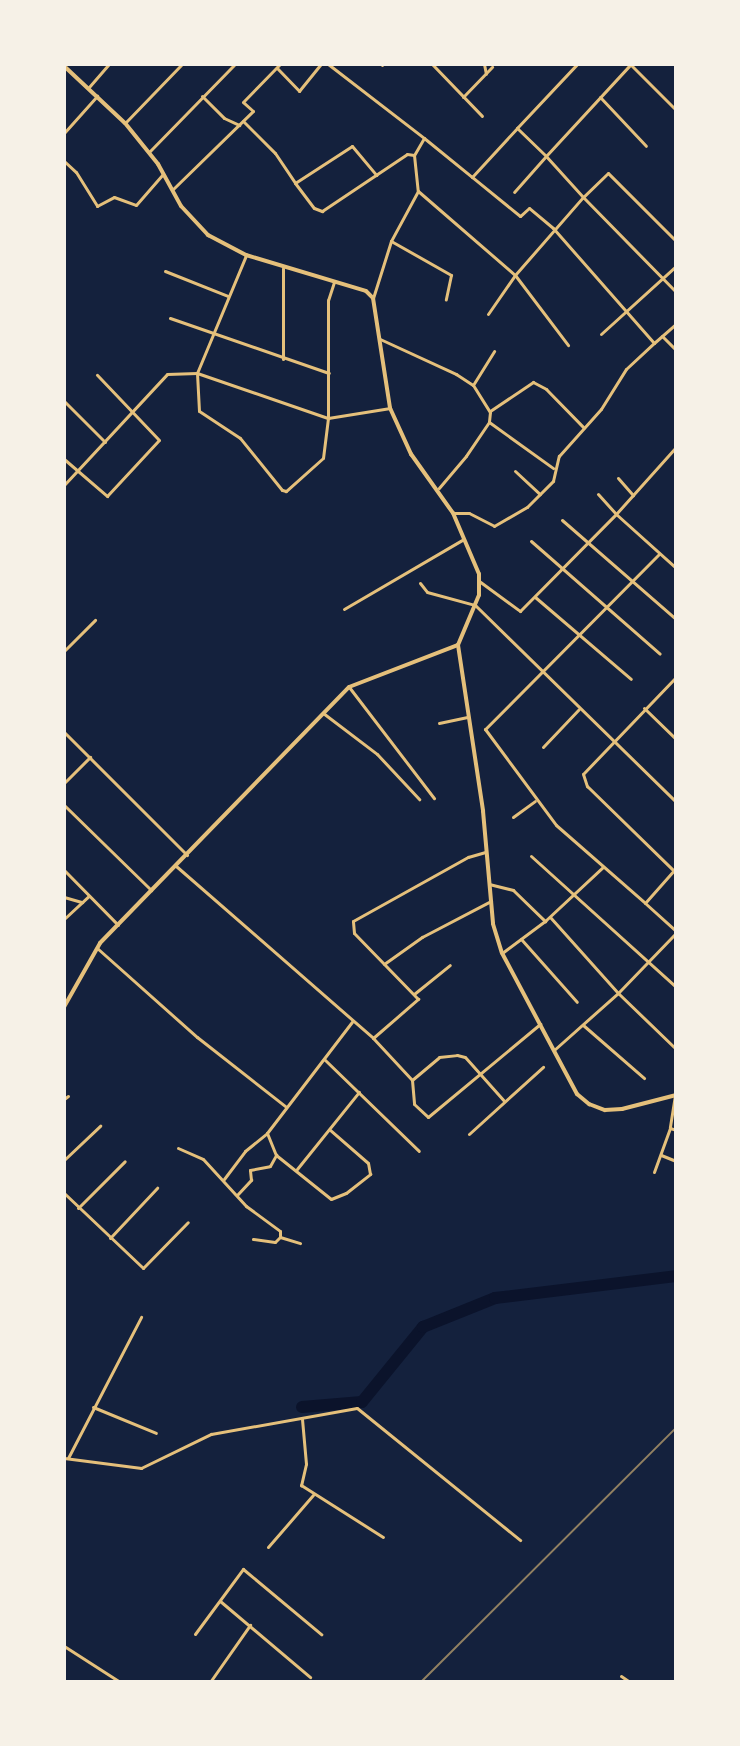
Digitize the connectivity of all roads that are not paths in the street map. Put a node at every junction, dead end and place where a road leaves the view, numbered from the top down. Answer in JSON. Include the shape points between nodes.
{"nodes":[{"id":1,"x":109,"y":64,"type":"edge"},
{"id":2,"x":182,"y":64,"type":"edge"},
{"id":3,"x":235,"y":64,"type":"edge"},
{"id":4,"x":321,"y":64,"type":"edge"},
{"id":5,"x":328,"y":64,"type":"edge"},
{"id":6,"x":432,"y":64,"type":"edge"},
{"id":7,"x":484,"y":64,"type":"edge"},
{"id":8,"x":577,"y":64,"type":"edge"},
{"id":9,"x":631,"y":65,"type":"edge"},
{"id":10,"x":64,"y":66,"type":"edge"},
{"id":11,"x":278,"y":66,"type":"edge"},
{"id":12,"x":492,"y":68,"type":"dead end"},
{"id":13,"x":486,"y":74,"type":"junction"},
{"id":14,"x":89,"y":87,"type":"junction"},
{"id":15,"x":98,"y":96,"type":"junction"},
{"id":16,"x":202,"y":96,"type":"junction"},
{"id":17,"x":464,"y":97,"type":"junction"},
{"id":18,"x":600,"y":97,"type":"junction"},
{"id":19,"x":675,"y":110,"type":"edge"},
{"id":20,"x":482,"y":116,"type":"dead end"},
{"id":21,"x":243,"y":121,"type":"junction"},
{"id":22,"x":125,"y":123,"type":"junction"},
{"id":23,"x":239,"y":125,"type":"junction"},
{"id":24,"x":517,"y":128,"type":"junction"},
{"id":25,"x":64,"y":133,"type":"edge"},
{"id":26,"x":424,"y":138,"type":"junction"},
{"id":27,"x":646,"y":146,"type":"dead end"},
{"id":28,"x":149,"y":152,"type":"junction"},
{"id":29,"x":414,"y":155,"type":"junction"},
{"id":30,"x":546,"y":156,"type":"junction"},
{"id":31,"x":64,"y":162,"type":"edge"},
{"id":32,"x":163,"y":174,"type":"junction"},
{"id":33,"x":376,"y":175,"type":"junction"},
{"id":34,"x":472,"y":177,"type":"junction"},
{"id":35,"x":295,"y":183,"type":"junction"},
{"id":36,"x":172,"y":190,"type":"junction"},
{"id":37,"x":418,"y":191,"type":"junction"},
{"id":38,"x":514,"y":192,"type":"dead end"},
{"id":39,"x":583,"y":197,"type":"junction"},
{"id":40,"x":553,"y":228,"type":"junction"},
{"id":41,"x":675,"y":240,"type":"edge"},
{"id":42,"x":391,"y":241,"type":"junction"},
{"id":43,"x":246,"y":255,"type":"junction"},
{"id":44,"x":675,"y":266,"type":"edge"},
{"id":45,"x":283,"y":267,"type":"junction"},
{"id":46,"x":165,"y":271,"type":"dead end"},
{"id":47,"x":515,"y":274,"type":"junction"},
{"id":48,"x":661,"y":278,"type":"junction"},
{"id":49,"x":334,"y":282,"type":"junction"},
{"id":50,"x":675,"y":292,"type":"edge"},
{"id":51,"x":228,"y":296,"type":"junction"},
{"id":52,"x":373,"y":298,"type":"junction"},
{"id":53,"x":446,"y":299,"type":"dead end"},
{"id":54,"x":625,"y":311,"type":"junction"},
{"id":55,"x":488,"y":314,"type":"dead end"},
{"id":56,"x":170,"y":318,"type":"dead end"},
{"id":57,"x":675,"y":324,"type":"edge"},
{"id":58,"x":601,"y":334,"type":"dead end"},
{"id":59,"x":211,"y":335,"type":"junction"},
{"id":60,"x":662,"y":336,"type":"junction"},
{"id":61,"x":380,"y":339,"type":"junction"},
{"id":62,"x":654,"y":344,"type":"junction"},
{"id":63,"x":568,"y":345,"type":"dead end"},
{"id":64,"x":675,"y":350,"type":"edge"},
{"id":65,"x":494,"y":351,"type":"dead end"},
{"id":66,"x":283,"y":359,"type":"junction"},
{"id":67,"x":197,"y":373,"type":"junction"},
{"id":68,"x":329,"y":373,"type":"junction"},
{"id":69,"x":97,"y":375,"type":"dead end"},
{"id":70,"x":473,"y":385,"type":"junction"},
{"id":71,"x":64,"y":401,"type":"edge"},
{"id":72,"x":390,"y":408,"type":"junction"},
{"id":73,"x":133,"y":412,"type":"junction"},
{"id":74,"x":490,"y":412,"type":"junction"},
{"id":75,"x":328,"y":418,"type":"junction"},
{"id":76,"x":489,"y":422,"type":"junction"},
{"id":77,"x":584,"y":428,"type":"junction"},
{"id":78,"x":105,"y":442,"type":"junction"},
{"id":79,"x":675,"y":447,"type":"edge"},
{"id":80,"x":64,"y":459,"type":"edge"},
{"id":81,"x":554,"y":468,"type":"junction"},
{"id":82,"x":78,"y":470,"type":"junction"},
{"id":83,"x":515,"y":471,"type":"dead end"},
{"id":84,"x":618,"y":478,"type":"dead end"},
{"id":85,"x":64,"y":485,"type":"edge"},
{"id":86,"x":439,"y":489,"type":"junction"},
{"id":87,"x":540,"y":494,"type":"junction"},
{"id":88,"x":598,"y":494,"type":"dead end"},
{"id":89,"x":633,"y":495,"type":"junction"},
{"id":90,"x":453,"y":513,"type":"junction"},
{"id":91,"x":616,"y":514,"type":"junction"},
{"id":92,"x":562,"y":520,"type":"dead end"},
{"id":93,"x":462,"y":540,"type":"junction"},
{"id":94,"x":531,"y":541,"type":"dead end"},
{"id":95,"x":587,"y":544,"type":"junction"},
{"id":96,"x":659,"y":554,"type":"junction"},
{"id":97,"x":675,"y":568,"type":"edge"},
{"id":98,"x":562,"y":569,"type":"junction"},
{"id":99,"x":479,"y":580,"type":"junction"},
{"id":100,"x":630,"y":582,"type":"junction"},
{"id":101,"x":420,"y":583,"type":"dead end"},
{"id":102,"x":535,"y":597,"type":"junction"},
{"id":103,"x":475,"y":605,"type":"junction"},
{"id":104,"x":607,"y":608,"type":"junction"},
{"id":105,"x":344,"y":609,"type":"dead end"},
{"id":106,"x":95,"y":620,"type":"dead end"},
{"id":107,"x":675,"y":620,"type":"edge"},
{"id":108,"x":578,"y":636,"type":"junction"},
{"id":109,"x":458,"y":645,"type":"junction"},
{"id":110,"x":64,"y":651,"type":"edge"},
{"id":111,"x":660,"y":654,"type":"dead end"},
{"id":112,"x":541,"y":672,"type":"junction"},
{"id":113,"x":631,"y":680,"type":"dead end"},
{"id":114,"x":675,"y":680,"type":"edge"},
{"id":115,"x":349,"y":687,"type":"junction"},
{"id":116,"x":644,"y":708,"type":"junction"},
{"id":117,"x":579,"y":709,"type":"junction"},
{"id":118,"x":324,"y":713,"type":"junction"},
{"id":119,"x":467,"y":717,"type":"junction"},
{"id":120,"x":439,"y":723,"type":"dead end"},
{"id":121,"x":64,"y":732,"type":"edge"},
{"id":122,"x":675,"y":739,"type":"edge"},
{"id":123,"x":612,"y":742,"type":"junction"},
{"id":124,"x":543,"y":747,"type":"dead end"},
{"id":125,"x":90,"y":757,"type":"junction"},
{"id":126,"x":64,"y":783,"type":"edge"},
{"id":127,"x":434,"y":798,"type":"dead end"},
{"id":128,"x":419,"y":800,"type":"dead end"},
{"id":129,"x":535,"y":801,"type":"junction"},
{"id":130,"x":675,"y":802,"type":"edge"},
{"id":131,"x":64,"y":805,"type":"edge"},
{"id":132,"x":513,"y":818,"type":"dead end"},
{"id":133,"x":485,"y":852,"type":"junction"},
{"id":134,"x":187,"y":855,"type":"junction"},
{"id":135,"x":531,"y":856,"type":"dead end"},
{"id":136,"x":177,"y":866,"type":"junction"},
{"id":137,"x":603,"y":867,"type":"junction"},
{"id":138,"x":64,"y":870,"type":"edge"},
{"id":139,"x":675,"y":871,"type":"edge"},
{"id":140,"x":489,"y":884,"type":"junction"},
{"id":141,"x":152,"y":890,"type":"junction"},
{"id":142,"x":574,"y":895,"type":"junction"},
{"id":143,"x":89,"y":896,"type":"junction"},
{"id":144,"x":64,"y":897,"type":"edge"},
{"id":145,"x":491,"y":901,"type":"junction"},
{"id":146,"x":82,"y":902,"type":"junction"},
{"id":147,"x":645,"y":903,"type":"junction"},
{"id":148,"x":550,"y":917,"type":"junction"},
{"id":149,"x":64,"y":919,"type":"edge"},
{"id":150,"x":545,"y":921,"type":"junction"},
{"id":151,"x":118,"y":925,"type":"junction"},
{"id":152,"x":675,"y":934,"type":"edge"},
{"id":153,"x":521,"y":939,"type":"junction"},
{"id":154,"x":97,"y":948,"type":"junction"},
{"id":155,"x":502,"y":953,"type":"junction"},
{"id":156,"x":649,"y":961,"type":"junction"},
{"id":157,"x":384,"y":964,"type":"junction"},
{"id":158,"x":450,"y":964,"type":"dead end"},
{"id":159,"x":675,"y":987,"type":"edge"},
{"id":160,"x":618,"y":993,"type":"junction"},
{"id":161,"x":414,"y":994,"type":"junction"},
{"id":162,"x":577,"y":1002,"type":"dead end"},
{"id":163,"x":64,"y":1007,"type":"edge"},
{"id":164,"x":352,"y":1022,"type":"junction"},
{"id":165,"x":540,"y":1024,"type":"junction"},
{"id":166,"x":583,"y":1025,"type":"junction"},
{"id":167,"x":373,"y":1038,"type":"junction"},
{"id":168,"x":675,"y":1049,"type":"edge"},
{"id":169,"x":554,"y":1050,"type":"junction"},
{"id":170,"x":324,"y":1059,"type":"junction"},
{"id":171,"x":543,"y":1067,"type":"dead end"},
{"id":172,"x":480,"y":1073,"type":"junction"},
{"id":173,"x":644,"y":1078,"type":"dead end"},
{"id":174,"x":412,"y":1080,"type":"junction"},
{"id":175,"x":359,"y":1092,"type":"junction"},
{"id":176,"x":675,"y":1095,"type":"edge"},
{"id":177,"x":504,"y":1101,"type":"junction"},
{"id":178,"x":285,"y":1106,"type":"junction"},
{"id":179,"x":100,"y":1126,"type":"dead end"},
{"id":180,"x":670,"y":1128,"type":"junction"},
{"id":181,"x":330,"y":1130,"type":"junction"},
{"id":182,"x":675,"y":1130,"type":"edge"},
{"id":183,"x":267,"y":1133,"type":"junction"},
{"id":184,"x":469,"y":1134,"type":"dead end"},
{"id":185,"x":178,"y":1148,"type":"dead end"},
{"id":186,"x":419,"y":1151,"type":"dead end"},
{"id":187,"x":276,"y":1155,"type":"junction"},
{"id":188,"x":662,"y":1155,"type":"junction"},
{"id":189,"x":64,"y":1160,"type":"edge"},
{"id":190,"x":125,"y":1161,"type":"dead end"},
{"id":191,"x":675,"y":1161,"type":"edge"},
{"id":192,"x":297,"y":1169,"type":"junction"},
{"id":193,"x":654,"y":1172,"type":"dead end"},
{"id":194,"x":224,"y":1179,"type":"junction"},
{"id":195,"x":157,"y":1188,"type":"dead end"},
{"id":196,"x":64,"y":1193,"type":"edge"},
{"id":197,"x":237,"y":1195,"type":"junction"},
{"id":198,"x":78,"y":1208,"type":"junction"},
{"id":199,"x":188,"y":1222,"type":"dead end"},
{"id":200,"x":280,"y":1237,"type":"junction"},
{"id":201,"x":110,"y":1238,"type":"junction"},
{"id":202,"x":253,"y":1239,"type":"dead end"},
{"id":203,"x":300,"y":1243,"type":"dead end"},
{"id":204,"x":141,"y":1317,"type":"dead end"},
{"id":205,"x":93,"y":1407,"type":"junction"},
{"id":206,"x":302,"y":1419,"type":"junction"},
{"id":207,"x":156,"y":1433,"type":"dead end"},
{"id":208,"x":66,"y":1458,"type":"edge"},
{"id":209,"x":313,"y":1495,"type":"junction"},
{"id":210,"x":383,"y":1537,"type":"dead end"},
{"id":211,"x":520,"y":1540,"type":"dead end"},
{"id":212,"x":268,"y":1547,"type":"dead end"},
{"id":213,"x":220,"y":1601,"type":"junction"},
{"id":214,"x":250,"y":1625,"type":"junction"},
{"id":215,"x":195,"y":1634,"type":"dead end"},
{"id":216,"x":321,"y":1634,"type":"dead end"},
{"id":217,"x":64,"y":1646,"type":"edge"},
{"id":218,"x":621,"y":1676,"type":"dead end"},
{"id":219,"x":310,"y":1677,"type":"dead end"},
{"id":220,"x":120,"y":1682,"type":"edge"},
{"id":221,"x":210,"y":1682,"type":"edge"},
{"id":222,"x":630,"y":1682,"type":"edge"}],
"edges":[{"from":1,"to":14,"type":"street"},
{"from":2,"to":22,"type":"street"},
{"from":3,"to":16,"type":"street"},
{"from":4,"to":11,"type":"street","via":[[299,91]]},
{"from":5,"to":26,"type":"street"},
{"from":6,"to":17,"type":"street"},
{"from":7,"to":13,"type":"street"},
{"from":8,"to":24,"type":"street"},
{"from":9,"to":18,"type":"street"},
{"from":9,"to":19,"type":"street"},
{"from":10,"to":14,"type":"street"},
{"from":11,"to":21,"type":"street","via":[[243,102],[253,111]]},
{"from":12,"to":13,"type":"street"},
{"from":13,"to":17,"type":"street"},
{"from":14,"to":15,"type":"street"},
{"from":15,"to":22,"type":"street"},
{"from":15,"to":25,"type":"street"},
{"from":16,"to":23,"type":"street","via":[[224,118]]},
{"from":16,"to":28,"type":"street"},
{"from":17,"to":20,"type":"street"},
{"from":18,"to":27,"type":"street"},
{"from":18,"to":30,"type":"street"},
{"from":21,"to":23,"type":"street"},
{"from":21,"to":35,"type":"street","via":[[275,153]]},
{"from":22,"to":28,"type":"street"},
{"from":23,"to":36,"type":"street"},
{"from":24,"to":30,"type":"street"},
{"from":24,"to":34,"type":"street"},
{"from":26,"to":29,"type":"street"},
{"from":26,"to":34,"type":"street"},
{"from":28,"to":32,"type":"street"},
{"from":29,"to":33,"type":"street","via":[[407,154]]},
{"from":29,"to":37,"type":"street"},
{"from":30,"to":38,"type":"street"},
{"from":30,"to":39,"type":"street"},
{"from":31,"to":32,"type":"street","via":[[76,172],[97,206],[114,197],[136,205]]},
{"from":32,"to":36,"type":"street"},
{"from":33,"to":35,"type":"street","via":[[352,146]]},
{"from":33,"to":35,"type":"street","via":[[318,212]]},
{"from":34,"to":40,"type":"street","via":[[520,216],[529,208]]},
{"from":36,"to":43,"type":"street","via":[[202,229]]},
{"from":37,"to":42,"type":"street"},
{"from":37,"to":47,"type":"street"},
{"from":39,"to":40,"type":"street"},
{"from":39,"to":41,"type":"street","via":[[608,173]]},
{"from":39,"to":48,"type":"street"},
{"from":40,"to":47,"type":"street"},
{"from":40,"to":54,"type":"street"},
{"from":42,"to":52,"type":"street"},
{"from":42,"to":53,"type":"street","via":[[451,276]]},
{"from":43,"to":45,"type":"street"},
{"from":43,"to":51,"type":"street"},
{"from":44,"to":48,"type":"street"},
{"from":45,"to":49,"type":"street"},
{"from":45,"to":66,"type":"street"},
{"from":46,"to":51,"type":"street"},
{"from":47,"to":55,"type":"street"},
{"from":47,"to":63,"type":"street"},
{"from":48,"to":50,"type":"street"},
{"from":48,"to":54,"type":"street"},
{"from":49,"to":52,"type":"street","via":[[366,291]]},
{"from":49,"to":68,"type":"street","via":[[328,300]]},
{"from":51,"to":59,"type":"street"},
{"from":52,"to":61,"type":"street"},
{"from":54,"to":58,"type":"street"},
{"from":54,"to":62,"type":"street"},
{"from":56,"to":59,"type":"street"},
{"from":57,"to":60,"type":"street"},
{"from":59,"to":66,"type":"street"},
{"from":59,"to":67,"type":"street"},
{"from":60,"to":62,"type":"street"},
{"from":60,"to":64,"type":"street"},
{"from":61,"to":70,"type":"street"},
{"from":61,"to":72,"type":"street"},
{"from":62,"to":77,"type":"street","via":[[626,369]]},
{"from":65,"to":70,"type":"street"},
{"from":66,"to":68,"type":"street"},
{"from":67,"to":73,"type":"street","via":[[167,374]]},
{"from":67,"to":75,"type":"street"},
{"from":67,"to":75,"type":"street","via":[[199,411],[240,438],[282,490],[286,491],[323,458]]},
{"from":68,"to":75,"type":"street"},
{"from":69,"to":73,"type":"street"},
{"from":70,"to":74,"type":"street"},
{"from":71,"to":78,"type":"street"},
{"from":72,"to":75,"type":"street"},
{"from":72,"to":86,"type":"street","via":[[411,454]]},
{"from":73,"to":78,"type":"street"},
{"from":73,"to":82,"type":"street","via":[[159,440],[107,496]]},
{"from":74,"to":76,"type":"street"},
{"from":74,"to":77,"type":"street","via":[[533,382],[546,389]]},
{"from":76,"to":81,"type":"street"},
{"from":76,"to":86,"type":"street"},
{"from":77,"to":81,"type":"street","via":[[559,456]]},
{"from":78,"to":82,"type":"street"},
{"from":79,"to":89,"type":"street"},
{"from":80,"to":82,"type":"street"},
{"from":81,"to":87,"type":"street","via":[[553,482]]},
{"from":82,"to":85,"type":"street"},
{"from":83,"to":87,"type":"street"},
{"from":84,"to":89,"type":"street"},
{"from":86,"to":90,"type":"street"},
{"from":87,"to":90,"type":"street","via":[[494,526],[469,513]]},
{"from":88,"to":91,"type":"street"},
{"from":89,"to":91,"type":"street"},
{"from":90,"to":93,"type":"street"},
{"from":91,"to":95,"type":"street"},
{"from":91,"to":96,"type":"street"},
{"from":92,"to":95,"type":"street"},
{"from":93,"to":99,"type":"street"},
{"from":93,"to":105,"type":"street"},
{"from":94,"to":98,"type":"street"},
{"from":95,"to":98,"type":"street"},
{"from":95,"to":100,"type":"street"},
{"from":96,"to":97,"type":"street"},
{"from":96,"to":100,"type":"street"},
{"from":98,"to":102,"type":"street"},
{"from":98,"to":104,"type":"street"},
{"from":99,"to":102,"type":"street","via":[[520,611]]},
{"from":99,"to":103,"type":"street"},
{"from":100,"to":104,"type":"street"},
{"from":100,"to":107,"type":"street"},
{"from":101,"to":103,"type":"street","via":[[427,592]]},
{"from":102,"to":108,"type":"street"},
{"from":103,"to":109,"type":"street"},
{"from":103,"to":112,"type":"street"},
{"from":104,"to":108,"type":"street"},
{"from":104,"to":111,"type":"street"},
{"from":106,"to":110,"type":"street"},
{"from":108,"to":112,"type":"street"},
{"from":108,"to":113,"type":"street"},
{"from":109,"to":115,"type":"street"},
{"from":109,"to":119,"type":"street"},
{"from":112,"to":117,"type":"street"},
{"from":112,"to":129,"type":"street","via":[[485,729]]},
{"from":114,"to":116,"type":"street"},
{"from":115,"to":118,"type":"street"},
{"from":115,"to":127,"type":"street"},
{"from":116,"to":122,"type":"street"},
{"from":116,"to":123,"type":"street"},
{"from":117,"to":123,"type":"street"},
{"from":117,"to":124,"type":"street"},
{"from":118,"to":128,"type":"street","via":[[377,754]]},
{"from":118,"to":134,"type":"street"},
{"from":119,"to":120,"type":"street"},
{"from":119,"to":133,"type":"street"},
{"from":121,"to":125,"type":"street"},
{"from":123,"to":130,"type":"street"},
{"from":123,"to":139,"type":"street","via":[[584,774],[587,786]]},
{"from":125,"to":126,"type":"street"},
{"from":125,"to":134,"type":"street"},
{"from":129,"to":132,"type":"street"},
{"from":129,"to":137,"type":"street"},
{"from":131,"to":141,"type":"street"},
{"from":133,"to":140,"type":"street"},
{"from":133,"to":157,"type":"street","via":[[468,857],[353,921],[354,933]]},
{"from":134,"to":136,"type":"street"},
{"from":135,"to":142,"type":"street"},
{"from":136,"to":141,"type":"street"},
{"from":136,"to":164,"type":"street"},
{"from":137,"to":142,"type":"street"},
{"from":137,"to":147,"type":"street"},
{"from":138,"to":143,"type":"street"},
{"from":139,"to":147,"type":"street"},
{"from":140,"to":145,"type":"street"},
{"from":140,"to":150,"type":"street","via":[[513,890]]},
{"from":141,"to":151,"type":"street"},
{"from":142,"to":148,"type":"street"},
{"from":142,"to":156,"type":"street"},
{"from":143,"to":146,"type":"street"},
{"from":143,"to":151,"type":"street"},
{"from":144,"to":146,"type":"street"},
{"from":145,"to":155,"type":"street"},
{"from":145,"to":157,"type":"street","via":[[422,937]]},
{"from":146,"to":149,"type":"street"},
{"from":147,"to":152,"type":"street"},
{"from":148,"to":150,"type":"street"},
{"from":148,"to":160,"type":"street"},
{"from":150,"to":153,"type":"street"},
{"from":151,"to":154,"type":"street"},
{"from":152,"to":156,"type":"street"},
{"from":153,"to":155,"type":"street"},
{"from":153,"to":162,"type":"street"},
{"from":154,"to":163,"type":"street"},
{"from":154,"to":178,"type":"street","via":[[197,1037]]},
{"from":155,"to":165,"type":"street"},
{"from":156,"to":159,"type":"street"},
{"from":156,"to":160,"type":"street"},
{"from":157,"to":161,"type":"street"},
{"from":158,"to":161,"type":"street"},
{"from":160,"to":166,"type":"street"},
{"from":160,"to":168,"type":"street"},
{"from":161,"to":167,"type":"street","via":[[418,999]]},
{"from":164,"to":167,"type":"street"},
{"from":164,"to":170,"type":"street"},
{"from":165,"to":169,"type":"street"},
{"from":165,"to":172,"type":"street"},
{"from":166,"to":169,"type":"street"},
{"from":166,"to":173,"type":"street"},
{"from":167,"to":174,"type":"street"},
{"from":169,"to":176,"type":"street","via":[[577,1094],[604,1110]]},
{"from":170,"to":175,"type":"street"},
{"from":170,"to":178,"type":"street"},
{"from":171,"to":177,"type":"street"},
{"from":172,"to":174,"type":"street","via":[[465,1057],[449,1054],[439,1057]]},
{"from":172,"to":174,"type":"street","via":[[428,1117],[414,1104]]},
{"from":172,"to":177,"type":"street"},
{"from":175,"to":181,"type":"street"},
{"from":175,"to":186,"type":"street"},
{"from":176,"to":180,"type":"street"},
{"from":177,"to":184,"type":"street"},
{"from":178,"to":183,"type":"street"},
{"from":179,"to":189,"type":"street"},
{"from":180,"to":182,"type":"street"},
{"from":180,"to":188,"type":"street"},
{"from":181,"to":192,"type":"street"},
{"from":181,"to":192,"type":"street","via":[[368,1163],[370,1174],[346,1193],[331,1199]]},
{"from":183,"to":187,"type":"street"},
{"from":183,"to":194,"type":"street","via":[[245,1151]]},
{"from":185,"to":194,"type":"street","via":[[203,1159]]},
{"from":187,"to":192,"type":"street"},
{"from":187,"to":197,"type":"street","via":[[270,1166],[250,1170],[251,1180]]},
{"from":188,"to":191,"type":"street"},
{"from":188,"to":193,"type":"street"},
{"from":190,"to":198,"type":"street"},
{"from":194,"to":197,"type":"street"},
{"from":195,"to":201,"type":"street"},
{"from":196,"to":198,"type":"street"},
{"from":197,"to":200,"type":"street","via":[[280,1231]]},
{"from":198,"to":201,"type":"street"},
{"from":199,"to":201,"type":"street","via":[[143,1268]]},
{"from":200,"to":202,"type":"street","via":[[274,1242]]},
{"from":200,"to":203,"type":"street"},
{"from":204,"to":205,"type":"street"},
{"from":205,"to":207,"type":"street"},
{"from":205,"to":208,"type":"street"},
{"from":206,"to":208,"type":"street","via":[[211,1434],[141,1468]]},
{"from":206,"to":209,"type":"street","via":[[306,1464],[301,1485]]},
{"from":206,"to":211,"type":"street","via":[[357,1408]]},
{"from":209,"to":210,"type":"street"},
{"from":209,"to":212,"type":"street"},
{"from":213,"to":214,"type":"street"},
{"from":213,"to":215,"type":"street"},
{"from":213,"to":216,"type":"street","via":[[243,1569]]},
{"from":214,"to":219,"type":"street"},
{"from":214,"to":221,"type":"street"},
{"from":217,"to":220,"type":"street"},
{"from":218,"to":222,"type":"street"}]}
